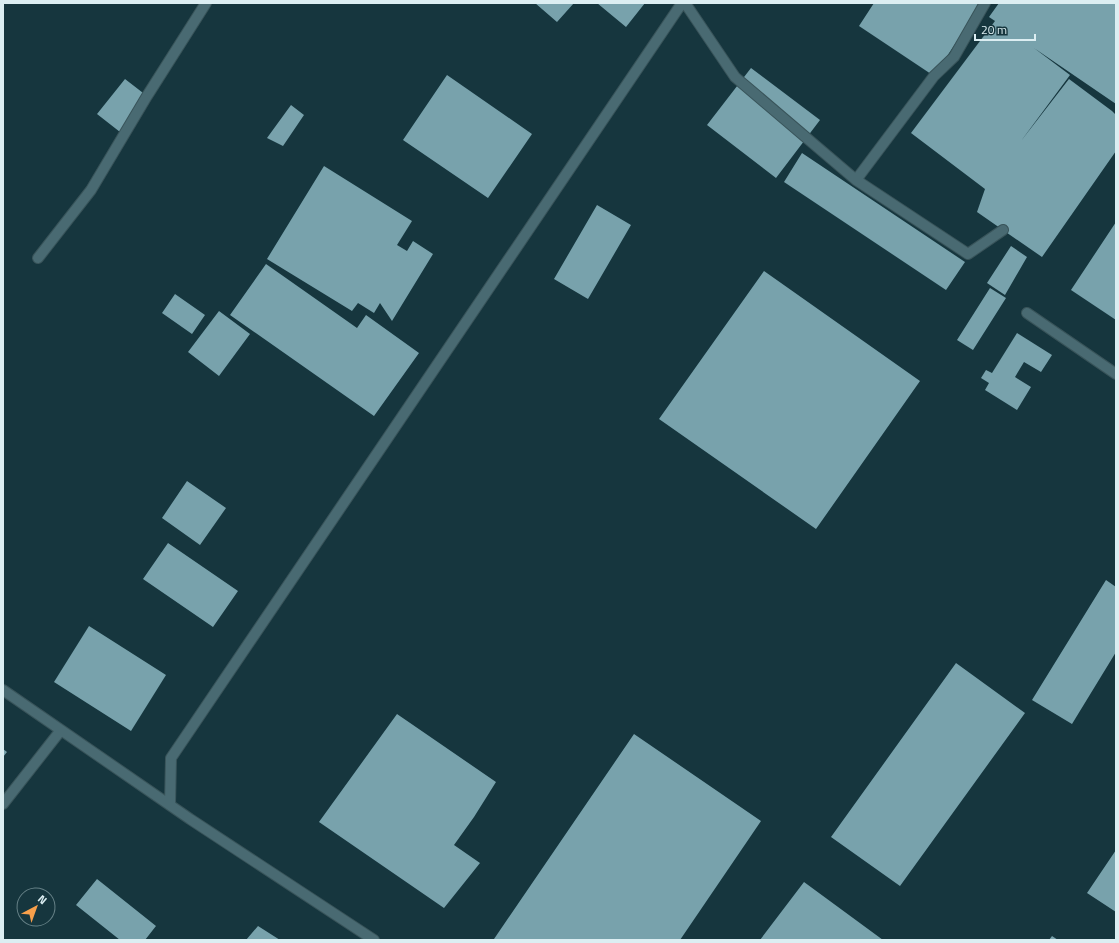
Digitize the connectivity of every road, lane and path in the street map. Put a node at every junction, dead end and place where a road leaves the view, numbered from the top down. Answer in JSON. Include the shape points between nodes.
{"nodes":[{"id":1,"x":206,"y":3,"type":"edge"},
{"id":2,"x":683,"y":3,"type":"edge"},
{"id":3,"x":985,"y":3,"type":"edge"},
{"id":4,"x":856,"y":180,"type":"junction"},
{"id":5,"x":1003,"y":230,"type":"dead end"},
{"id":6,"x":38,"y":258,"type":"dead end"},
{"id":7,"x":1027,"y":313,"type":"dead end"},
{"id":8,"x":1116,"y":374,"type":"edge"},
{"id":9,"x":3,"y":690,"type":"edge"},
{"id":10,"x":61,"y":730,"type":"junction"},
{"id":11,"x":3,"y":804,"type":"edge"},
{"id":12,"x":170,"y":805,"type":"junction"},
{"id":13,"x":374,"y":940,"type":"edge"}],
"edges":[{"from":1,"to":6,"type":"street","via":[[91,190]]},
{"from":2,"to":4,"type":"street","via":[[735,78]]},
{"from":2,"to":12,"type":"street","via":[[171,758]]},
{"from":3,"to":4,"type":"street","via":[[954,57],[934,76]]},
{"from":4,"to":5,"type":"street","via":[[968,254]]},
{"from":7,"to":8,"type":"street"},
{"from":9,"to":10,"type":"street"},
{"from":10,"to":11,"type":"street"},
{"from":10,"to":12,"type":"street"},
{"from":12,"to":13,"type":"street"}]}
